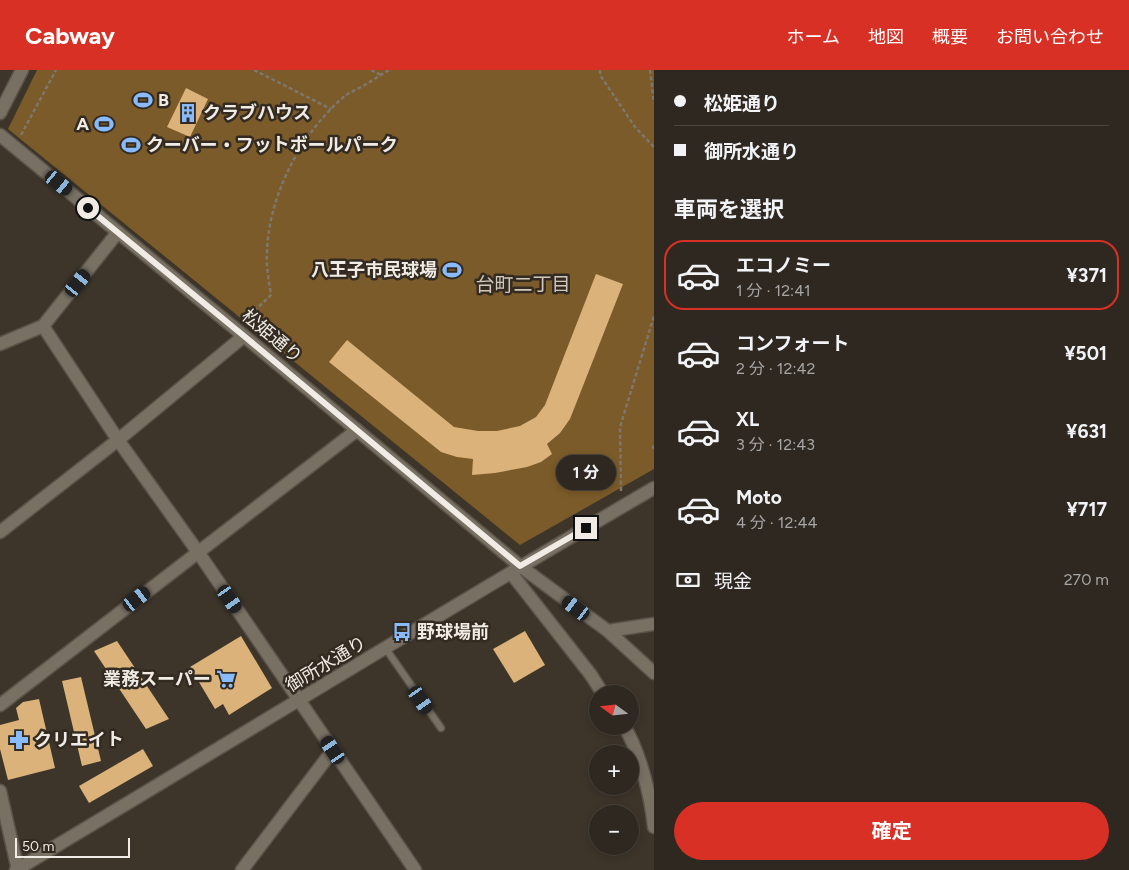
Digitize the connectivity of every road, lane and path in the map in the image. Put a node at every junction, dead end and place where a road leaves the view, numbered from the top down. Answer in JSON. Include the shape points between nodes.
{"nodes":[{"id":1,"x":22,"y":70,"type":"edge"},
{"id":2,"x":56,"y":70,"type":"edge"},
{"id":3,"x":254,"y":70,"type":"edge"},
{"id":4,"x":371,"y":70,"type":"edge"},
{"id":5,"x":389,"y":70,"type":"edge"},
{"id":6,"x":600,"y":70,"type":"edge"},
{"id":7,"x":650,"y":70,"type":"edge"},
{"id":8,"x":381,"y":75,"type":"junction"},
{"id":9,"x":654,"y":103,"type":"edge"},
{"id":10,"x":331,"y":109,"type":"junction"},
{"id":11,"x":0,"y":113,"type":"edge"},
{"id":12,"x":0,"y":135,"type":"edge"},
{"id":13,"x":14,"y":146,"type":"junction"},
{"id":14,"x":654,"y":147,"type":"edge"},
{"id":15,"x":118,"y":232,"type":"junction"},
{"id":16,"x":654,"y":316,"type":"edge"},
{"id":17,"x":244,"y":321,"type":"dead end"},
{"id":18,"x":44,"y":326,"type":"junction"},
{"id":19,"x":244,"y":336,"type":"junction"},
{"id":20,"x":0,"y":344,"type":"edge"},
{"id":21,"x":357,"y":430,"type":"junction"},
{"id":22,"x":118,"y":440,"type":"junction"},
{"id":23,"x":654,"y":488,"type":"edge"},
{"id":24,"x":621,"y":493,"type":"dead end"},
{"id":25,"x":0,"y":532,"type":"edge"},
{"id":26,"x":198,"y":552,"type":"junction"},
{"id":27,"x":515,"y":570,"type":"junction"},
{"id":28,"x":654,"y":624,"type":"edge"},
{"id":29,"x":608,"y":631,"type":"junction"},
{"id":30,"x":386,"y":649,"type":"junction"},
{"id":31,"x":654,"y":672,"type":"edge"},
{"id":32,"x":598,"y":685,"type":"edge"},
{"id":33,"x":299,"y":701,"type":"junction"},
{"id":34,"x":0,"y":705,"type":"edge"},
{"id":35,"x":441,"y":728,"type":"dead end"},
{"id":36,"x":630,"y":735,"type":"edge"},
{"id":37,"x":333,"y":750,"type":"junction"},
{"id":38,"x":0,"y":791,"type":"edge"},
{"id":39,"x":654,"y":827,"type":"edge"},
{"id":40,"x":17,"y":870,"type":"edge"},
{"id":41,"x":242,"y":870,"type":"edge"},
{"id":42,"x":414,"y":870,"type":"edge"}],
"edges":[{"from":1,"to":11,"type":"street"},
{"from":2,"to":13,"type":"path"},
{"from":3,"to":10,"type":"path"},
{"from":4,"to":8,"type":"path"},
{"from":5,"to":8,"type":"path"},
{"from":6,"to":14,"type":"path","via":[[600,75],[635,127]]},
{"from":7,"to":9,"type":"path"},
{"from":8,"to":10,"type":"path","via":[[347,94]]},
{"from":10,"to":17,"type":"path","via":[[305,140],[277,197],[267,252],[272,295]]},
{"from":12,"to":13,"type":"street","name":"松姫通り"},
{"from":13,"to":15,"type":"street","name":"松姫通り"},
{"from":15,"to":18,"type":"street"},
{"from":15,"to":19,"type":"street","name":"松姫通り"},
{"from":16,"to":24,"type":"path","via":[[620,427]]},
{"from":18,"to":20,"type":"street"},
{"from":18,"to":22,"type":"street"},
{"from":19,"to":21,"type":"street","name":"松姫通り"},
{"from":19,"to":22,"type":"street"},
{"from":21,"to":26,"type":"street"},
{"from":21,"to":27,"type":"street","name":"松姫通り"},
{"from":22,"to":25,"type":"street"},
{"from":22,"to":26,"type":"street"},
{"from":23,"to":27,"type":"street","name":"御所水通り"},
{"from":26,"to":33,"type":"street"},
{"from":26,"to":34,"type":"street"},
{"from":27,"to":29,"type":"street"},
{"from":27,"to":30,"type":"street","name":"御所水通り"},
{"from":27,"to":32,"type":"street"},
{"from":28,"to":29,"type":"street"},
{"from":29,"to":31,"type":"street"},
{"from":30,"to":33,"type":"street","name":"御所水通り"},
{"from":30,"to":35,"type":"lane"},
{"from":33,"to":37,"type":"street"},
{"from":33,"to":40,"type":"street","name":"御所水通り"},
{"from":36,"to":39,"type":"street","via":[[652,804]]},
{"from":37,"to":41,"type":"street"},
{"from":37,"to":42,"type":"street"},
{"from":38,"to":40,"type":"street"}]}
